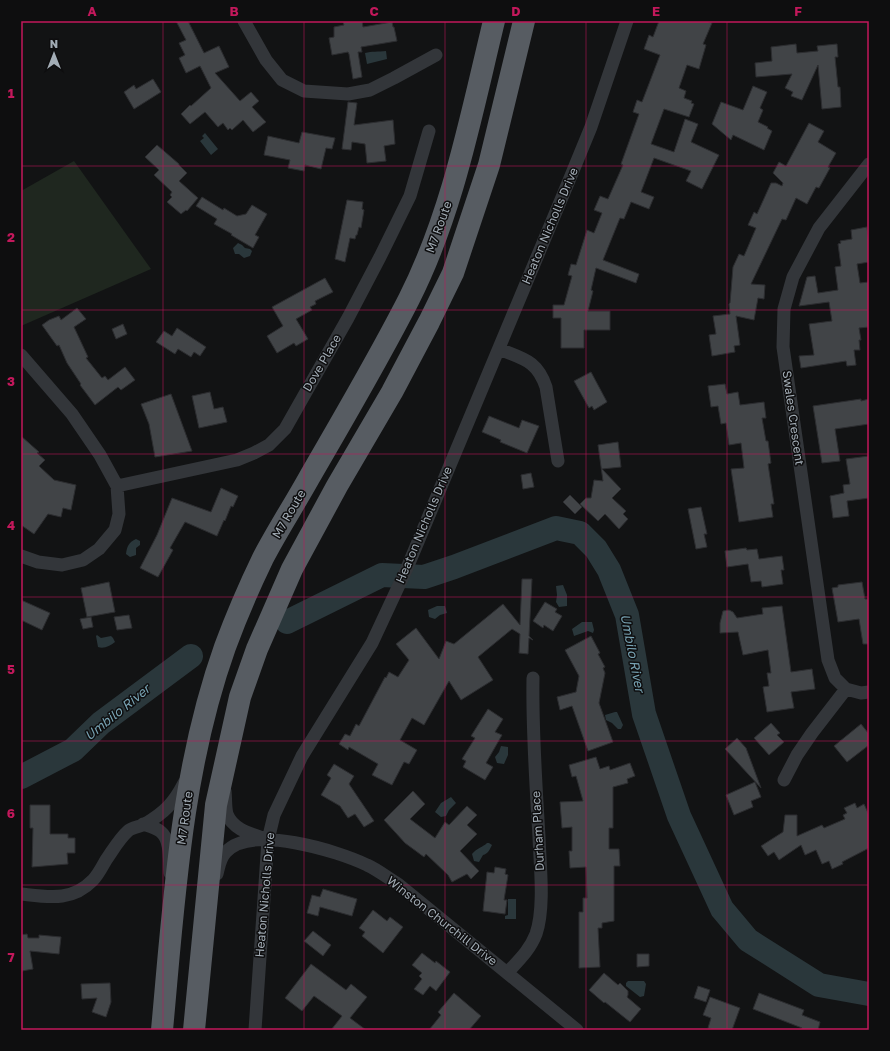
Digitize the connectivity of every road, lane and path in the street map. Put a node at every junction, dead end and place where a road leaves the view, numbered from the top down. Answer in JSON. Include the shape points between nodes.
{"nodes":[{"id":1,"x":244,"y":21,"type":"edge"},
{"id":2,"x":494,"y":21,"type":"edge"},
{"id":3,"x":524,"y":21,"type":"edge"},
{"id":4,"x":627,"y":21,"type":"edge"},
{"id":5,"x":436,"y":55,"type":"dead end"},
{"id":6,"x":429,"y":131,"type":"dead end"},
{"id":7,"x":869,"y":164,"type":"edge"},
{"id":8,"x":499,"y":349,"type":"junction"},
{"id":9,"x":21,"y":356,"type":"edge"},
{"id":10,"x":558,"y":461,"type":"dead end"},
{"id":11,"x":117,"y":486,"type":"junction"},
{"id":12,"x":21,"y":556,"type":"edge"},
{"id":13,"x":533,"y":678,"type":"dead end"},
{"id":14,"x":846,"y":689,"type":"junction"},
{"id":15,"x":869,"y":692,"type":"edge"},
{"id":16,"x":192,"y":767,"type":"junction"},
{"id":17,"x":224,"y":770,"type":"junction"},
{"id":18,"x":784,"y":780,"type":"dead end"},
{"id":19,"x":144,"y":824,"type":"junction"},
{"id":20,"x":268,"y":840,"type":"junction"},
{"id":21,"x":21,"y":894,"type":"edge"},
{"id":22,"x":174,"y":910,"type":"junction"},
{"id":23,"x":205,"y":914,"type":"junction"},
{"id":24,"x":507,"y":973,"type":"junction"},
{"id":25,"x":162,"y":1030,"type":"edge"},
{"id":26,"x":194,"y":1030,"type":"edge"},
{"id":27,"x":255,"y":1030,"type":"edge"},
{"id":28,"x":577,"y":1030,"type":"edge"}],
"edges":[{"from":1,"to":5,"type":"street","via":[[266,60],[282,80],[304,91],[348,94],[370,90]]},
{"from":2,"to":16,"type":"highway","name":"M7 Route","via":[[452,191],[431,250],[409,298],[264,557],[239,610],[211,687]]},
{"from":3,"to":17,"type":"highway","via":[[489,165],[453,273],[392,392],[292,569],[257,649],[240,697]]},
{"from":4,"to":8,"type":"street","name":"Heaton Nicholls Drive","via":[[591,127]]},
{"from":6,"to":11,"type":"street","name":"Dove Place","via":[[410,196],[348,318],[285,429],[269,445],[237,460]]},
{"from":7,"to":14,"type":"street","name":"Swales Crescent","via":[[819,228],[793,276],[784,309],[783,347],[828,660],[835,678]]},
{"from":8,"to":10,"type":"street","via":[[532,363],[542,376]]},
{"from":8,"to":20,"type":"street","name":"Heaton Nicholls Drive","via":[[407,568],[372,643],[302,756],[274,815]]},
{"from":9,"to":11,"type":"street","via":[[72,414],[100,455]]},
{"from":11,"to":12,"type":"street","via":[[119,514],[115,530],[94,553],[83,560],[62,565],[38,562]]},
{"from":13,"to":24,"type":"street","name":"Durham Place","via":[[532,715],[541,909],[536,934],[528,950]]},
{"from":14,"to":15,"type":"street","via":[[861,693]]},
{"from":14,"to":18,"type":"street","via":[[797,755]]},
{"from":16,"to":19,"type":"street","via":[[171,805]]},
{"from":16,"to":22,"type":"highway","name":"M7 Route","via":[[182,828]]},
{"from":17,"to":20,"type":"street","via":[[227,813],[231,820],[243,830]]},
{"from":17,"to":23,"type":"highway","via":[[215,811]]},
{"from":19,"to":21,"type":"street","via":[[130,829],[93,880],[81,890],[67,896],[53,897]]},
{"from":19,"to":22,"type":"street","via":[[162,832],[165,838]]},
{"from":20,"to":23,"type":"street","via":[[242,843],[226,851],[220,860]]},
{"from":20,"to":24,"type":"street","name":"Winston Churchill Drive","via":[[311,846],[367,865],[398,884]]},
{"from":20,"to":27,"type":"street","name":"Heaton Nicholls Drive"},
{"from":22,"to":25,"type":"highway","name":"M7 Route"},
{"from":23,"to":26,"type":"highway"},
{"from":24,"to":28,"type":"street","name":"Winston Churchill Drive"}]}
